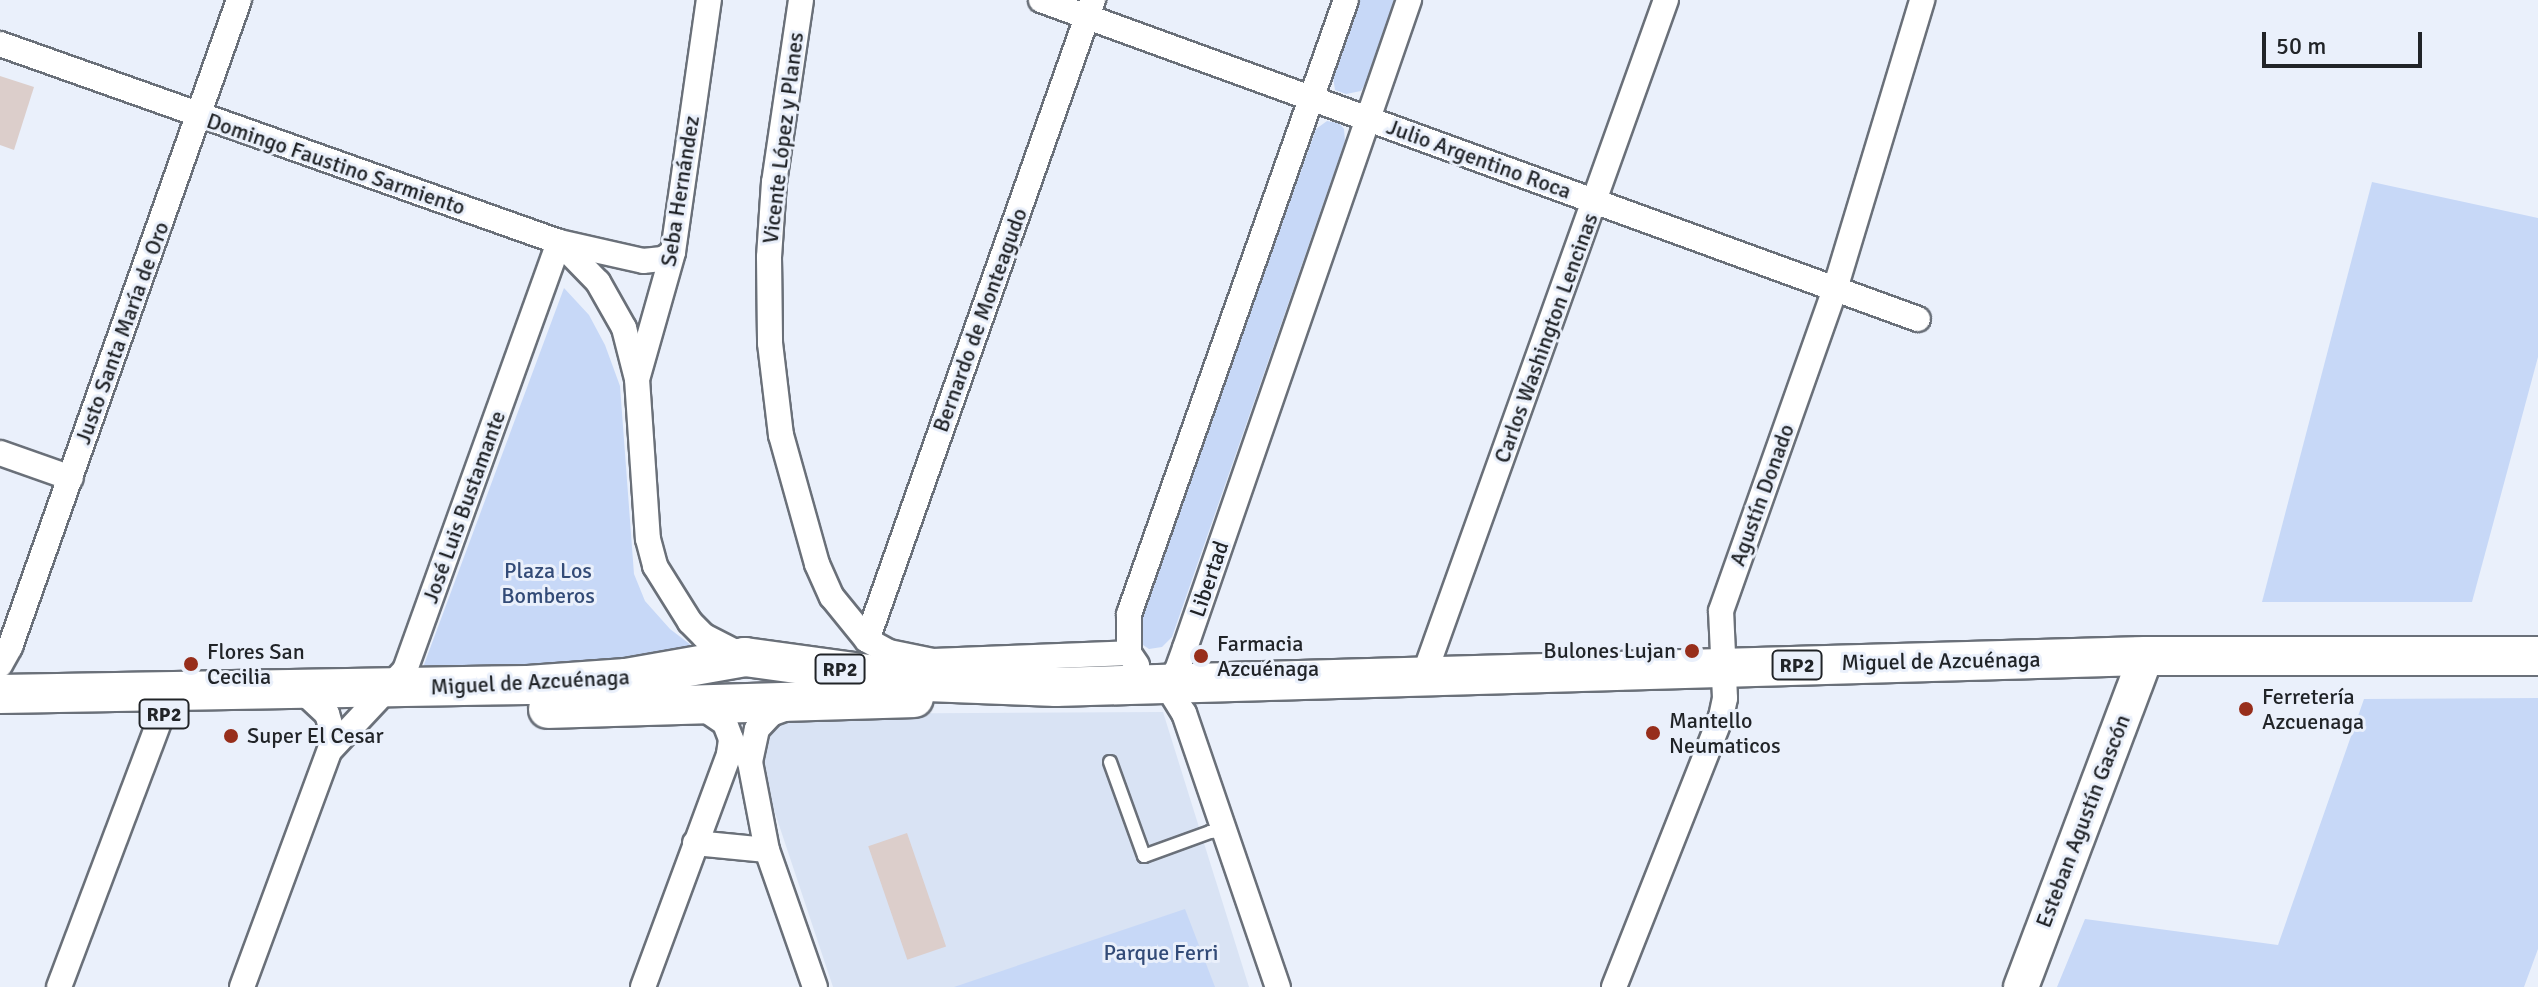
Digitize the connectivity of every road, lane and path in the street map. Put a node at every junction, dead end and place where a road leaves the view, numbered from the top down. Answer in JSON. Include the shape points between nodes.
{"nodes":[{"id":1,"x":239,"y":0,"type":"edge"},
{"id":2,"x":709,"y":0,"type":"edge"},
{"id":3,"x":801,"y":0,"type":"edge"},
{"id":4,"x":1041,"y":0,"type":"edge"},
{"id":5,"x":1346,"y":0,"type":"edge"},
{"id":6,"x":1409,"y":0,"type":"edge"},
{"id":7,"x":1666,"y":0,"type":"edge"},
{"id":8,"x":1922,"y":0,"type":"edge"},
{"id":9,"x":1090,"y":8,"type":"edge"},
{"id":10,"x":0,"y":44,"type":"edge"},
{"id":11,"x":1311,"y":99,"type":"junction"},
{"id":12,"x":199,"y":116,"type":"junction"},
{"id":13,"x":1367,"y":119,"type":"junction"},
{"id":14,"x":1595,"y":202,"type":"junction"},
{"id":15,"x":559,"y":242,"type":"junction"},
{"id":16,"x":673,"y":252,"type":"junction"},
{"id":17,"x":1835,"y":289,"type":"junction"},
{"id":18,"x":1918,"y":319,"type":"dead end"},
{"id":19,"x":637,"y":379,"type":"junction"},
{"id":20,"x":0,"y":453,"type":"edge"},
{"id":21,"x":71,"y":478,"type":"junction"},
{"id":22,"x":867,"y":640,"type":"junction"},
{"id":23,"x":1129,"y":653,"type":"junction"},
{"id":24,"x":2146,"y":656,"type":"junction"},
{"id":25,"x":2538,"y":656,"type":"edge"},
{"id":26,"x":745,"y":657,"type":"junction"},
{"id":27,"x":1723,"y":667,"type":"junction"},
{"id":28,"x":1424,"y":675,"type":"junction"},
{"id":29,"x":1165,"y":683,"type":"junction"},
{"id":30,"x":1056,"y":687,"type":"junction"},
{"id":31,"x":11,"y":688,"type":"edge"},
{"id":32,"x":294,"y":691,"type":"junction"},
{"id":33,"x":819,"y":701,"type":"junction"},
{"id":34,"x":696,"y":704,"type":"junction"},
{"id":35,"x":162,"y":714,"type":"junction"},
{"id":36,"x":353,"y":716,"type":"junction"},
{"id":37,"x":1110,"y":762,"type":"dead end"},
{"id":38,"x":1226,"y":831,"type":"junction"},
{"id":39,"x":695,"y":843,"type":"junction"},
{"id":40,"x":767,"y":850,"type":"junction"},
{"id":41,"x":59,"y":987,"type":"edge"},
{"id":42,"x":242,"y":987,"type":"edge"},
{"id":43,"x":643,"y":987,"type":"edge"},
{"id":44,"x":815,"y":987,"type":"edge"},
{"id":45,"x":1278,"y":987,"type":"edge"},
{"id":46,"x":1614,"y":987,"type":"edge"},
{"id":47,"x":2021,"y":987,"type":"edge"}],
"edges":[{"from":1,"to":12,"type":"street","name":"Justo Santa María de Oro"},
{"from":2,"to":16,"type":"street","name":"Seba Hernández"},
{"from":3,"to":22,"type":"street","name":"Vicente López y Planes","via":[[774,182],[769,257],[773,378],[781,435],[817,564],[832,597]]},
{"from":4,"to":9,"type":"street","name":"Julio Argentino Roca"},
{"from":5,"to":11,"type":"street"},
{"from":6,"to":13,"type":"street","name":"Libertad"},
{"from":7,"to":14,"type":"street","name":"Carlos Washington Lencinas"},
{"from":8,"to":17,"type":"street","name":"Agustín Donado"},
{"from":9,"to":11,"type":"street","name":"Julio Argentino Roca"},
{"from":9,"to":22,"type":"street","name":"Bernardo de Monteagudo"},
{"from":10,"to":12,"type":"street","name":"Domingo Faustino Sarmiento"},
{"from":11,"to":13,"type":"street","name":"Julio Argentino Roca"},
{"from":11,"to":23,"type":"street","via":[[1129,614]]},
{"from":12,"to":15,"type":"street","name":"Domingo Faustino Sarmiento"},
{"from":12,"to":21,"type":"street","name":"Justo Santa María de Oro"},
{"from":13,"to":14,"type":"street","name":"Julio Argentino Roca"},
{"from":13,"to":29,"type":"street","name":"Libertad","via":[[1185,648]]},
{"from":14,"to":17,"type":"street","name":"Julio Argentino Roca"},
{"from":14,"to":28,"type":"street","name":"Carlos Washington Lencinas"},
{"from":15,"to":16,"type":"street","name":"Domingo Faustino Sarmiento","via":[[643,261]]},
{"from":15,"to":19,"type":"street","name":"Seba Hernández","via":[[610,300],[624,328]]},
{"from":15,"to":36,"type":"street","name":"José Luis Bustamante","via":[[405,670]]},
{"from":16,"to":19,"type":"street","name":"Seba Hernández"},
{"from":17,"to":18,"type":"street","name":"Julio Argentino Roca"},
{"from":17,"to":27,"type":"street","name":"Agustín Donado","via":[[1721,611]]},
{"from":19,"to":26,"type":"street","name":"Seba Hernández","via":[[648,539],[655,566],[690,622],[704,636]]},
{"from":20,"to":21,"type":"street"},
{"from":21,"to":31,"type":"street","name":"Justo Santa María de Oro"},
{"from":22,"to":23,"type":"street","via":[[889,652],[933,661]]},
{"from":23,"to":29,"type":"street","via":[[1146,676]]},
{"from":24,"to":25,"type":"main road","name":"Miguel de Azcuénaga","number":"RP2"},
{"from":24,"to":27,"type":"main road","name":"Miguel de Azcuénaga","number":"RP2"},
{"from":24,"to":47,"type":"street","name":"Esteban Agustín Gascón"},
{"from":26,"to":30,"type":"main road","name":"Miguel de Azcuénaga","number":"RP2","via":[[927,682]]},
{"from":26,"to":36,"type":"main road","name":"Miguel de Azcuénaga","number":"RP2"},
{"from":27,"to":28,"type":"main road","name":"Miguel de Azcuénaga","number":"RP2"},
{"from":27,"to":46,"type":"street","name":"Agustín Donado","via":[[1721,717]]},
{"from":28,"to":29,"type":"main road","name":"Miguel de Azcuénaga","number":"RP2"},
{"from":29,"to":30,"type":"main road","name":"Miguel de Azcuénaga","number":"RP2"},
{"from":29,"to":38,"type":"street","via":[[1184,713]]},
{"from":30,"to":33,"type":"main road","name":"Miguel de Azcuénaga","number":"RP2","via":[[975,697]]},
{"from":31,"to":32,"type":"main road","name":"Miguel de Azcuénaga","number":"RP2"},
{"from":31,"to":35,"type":"main road","name":"Miguel de Azcuénaga","number":"RP2"},
{"from":32,"to":36,"type":"main road","name":"Miguel de Azcuénaga","number":"RP2"},
{"from":32,"to":36,"type":"street"},
{"from":33,"to":34,"type":"main road","name":"Miguel de Azcuénaga","number":"RP2"},
{"from":33,"to":40,"type":"street","via":[[771,714],[751,744]]},
{"from":34,"to":36,"type":"main road","name":"Miguel de Azcuénaga","number":"RP2"},
{"from":34,"to":39,"type":"street","via":[[725,723],[731,739]]},
{"from":35,"to":36,"type":"main road","name":"Miguel de Azcuénaga","number":"RP2"},
{"from":35,"to":41,"type":"street"},
{"from":36,"to":42,"type":"street","name":"José Luis Bustamante"},
{"from":37,"to":38,"type":"lane","via":[[1144,856]]},
{"from":38,"to":45,"type":"street"},
{"from":39,"to":40,"type":"street"},
{"from":39,"to":43,"type":"street"},
{"from":40,"to":44,"type":"street"}]}
